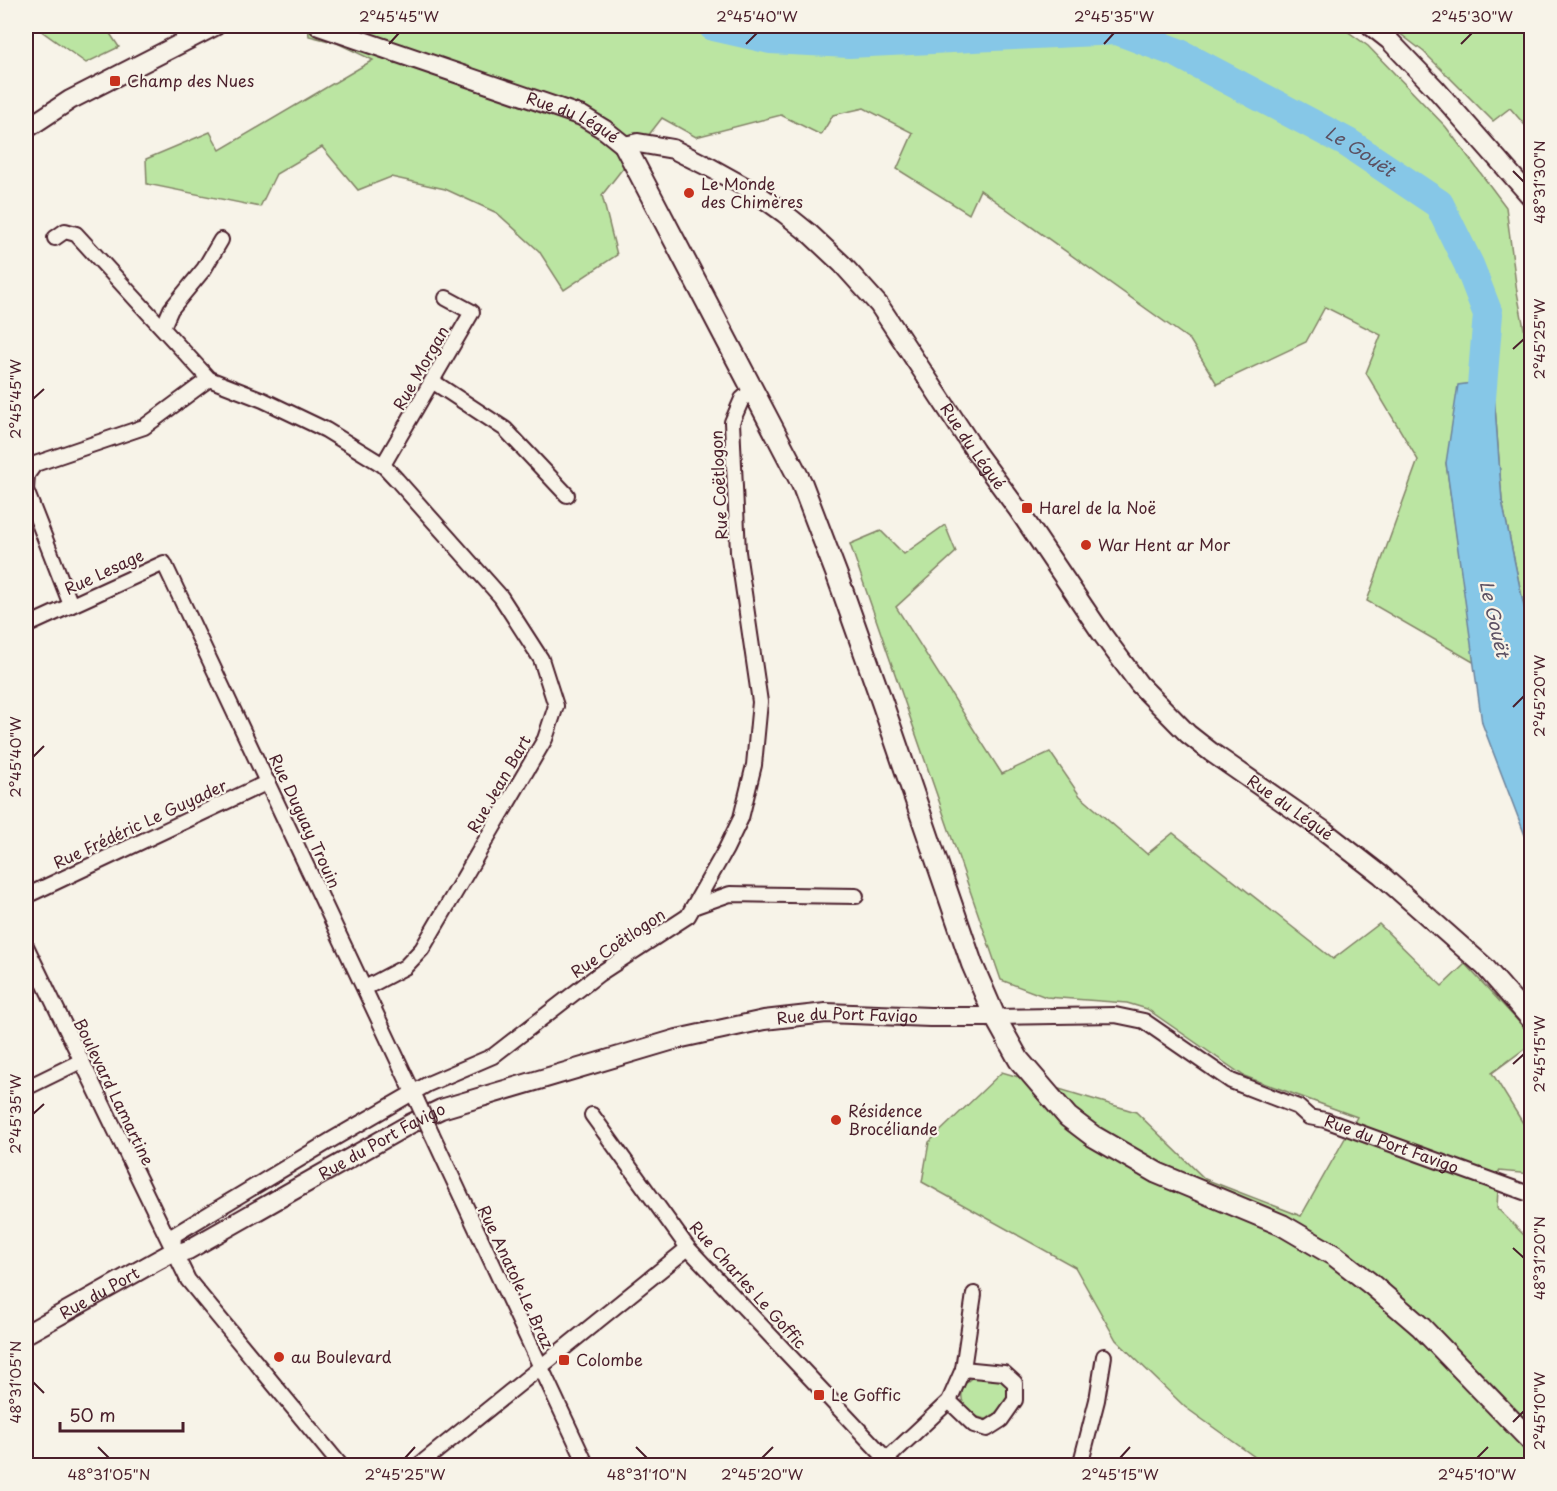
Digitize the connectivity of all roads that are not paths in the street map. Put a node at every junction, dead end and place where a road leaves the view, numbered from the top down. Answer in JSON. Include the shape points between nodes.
{"nodes":[{"id":1,"x":215,"y":26,"type":"edge"},
{"id":2,"x":319,"y":26,"type":"edge"},
{"id":3,"x":1371,"y":26,"type":"edge"},
{"id":4,"x":26,"y":129,"type":"edge"},
{"id":5,"x":625,"y":146,"type":"junction"},
{"id":6,"x":1532,"y":198,"type":"edge"},
{"id":7,"x":55,"y":238,"type":"dead end"},
{"id":8,"x":221,"y":240,"type":"dead end"},
{"id":9,"x":446,"y":298,"type":"dead end"},
{"id":10,"x":163,"y":327,"type":"junction"},
{"id":11,"x":209,"y":380,"type":"junction"},
{"id":12,"x":432,"y":381,"type":"junction"},
{"id":13,"x":752,"y":390,"type":"junction"},
{"id":14,"x":383,"y":465,"type":"junction"},
{"id":15,"x":567,"y":495,"type":"dead end"},
{"id":16,"x":164,"y":563,"type":"joint"},
{"id":17,"x":71,"y":605,"type":"junction"},
{"id":18,"x":26,"y":627,"type":"edge"},
{"id":19,"x":268,"y":782,"type":"junction"},
{"id":20,"x":26,"y":896,"type":"edge"},
{"id":21,"x":856,"y":896,"type":"dead end"},
{"id":22,"x":693,"y":907,"type":"junction"},
{"id":23,"x":26,"y":946,"type":"edge"},
{"id":24,"x":365,"y":988,"type":"junction"},
{"id":25,"x":995,"y":1017,"type":"junction"},
{"id":26,"x":1532,"y":1021,"type":"edge"},
{"id":27,"x":81,"y":1061,"type":"junction"},
{"id":28,"x":26,"y":1088,"type":"edge"},
{"id":29,"x":415,"y":1097,"type":"junction"},
{"id":30,"x":592,"y":1115,"type":"dead end"},
{"id":31,"x":1532,"y":1195,"type":"edge"},
{"id":32,"x":688,"y":1248,"type":"junction"},
{"id":33,"x":173,"y":1252,"type":"junction"},
{"id":34,"x":974,"y":1294,"type":"dead end"},
{"id":35,"x":26,"y":1334,"type":"edge"},
{"id":36,"x":1104,"y":1356,"type":"dead end"},
{"id":37,"x":540,"y":1366,"type":"junction"},
{"id":38,"x":963,"y":1369,"type":"junction"},
{"id":39,"x":949,"y":1401,"type":"junction"},
{"id":40,"x":1532,"y":1442,"type":"edge"},
{"id":41,"x":890,"y":1462,"type":"edge"},
{"id":42,"x":341,"y":1466,"type":"edge"},
{"id":43,"x":418,"y":1466,"type":"edge"},
{"id":44,"x":587,"y":1466,"type":"edge"},
{"id":45,"x":1080,"y":1466,"type":"edge"}],
"edges":[{"from":1,"to":4,"type":"street","via":[[70,99]]},
{"from":2,"to":5,"type":"street","name":"Rue du Légué","via":[[582,116]]},
{"from":3,"to":6,"type":"street","via":[[1435,88]]},
{"from":5,"to":13,"type":"main road"},
{"from":5,"to":26,"type":"street","name":"Rue du Légué","via":[[638,143],[673,149],[711,168],[784,213],[842,264],[890,321],[975,451],[1139,684],[1211,752],[1381,875],[1485,967]]},
{"from":7,"to":10,"type":"street","via":[[65,231],[76,234]]},
{"from":8,"to":10,"type":"street","via":[[204,269],[171,309]]},
{"from":9,"to":12,"type":"street","name":"Rue Morgan","via":[[472,312]]},
{"from":10,"to":11,"type":"street"},
{"from":11,"to":14,"type":"street","name":"Rue Jean Bart","via":[[326,430]]},
{"from":11,"to":17,"type":"street","via":[[144,427],[35,465],[27,475],[26,490]]},
{"from":12,"to":14,"type":"street","name":"Rue Morgan"},
{"from":12,"to":15,"type":"street","via":[[505,429]]},
{"from":13,"to":22,"type":"street","name":"Rue Coëtlogon","via":[[742,399],[732,422],[738,552],[760,702],[754,765],[741,818]]},
{"from":13,"to":25,"type":"main road","via":[[802,484],[972,964]]},
{"from":14,"to":24,"type":"street","name":"Rue Jean Bart","via":[[501,597],[541,659],[556,706],[545,739],[422,949],[405,967]]},
{"from":16,"to":17,"type":"street","name":"Rue Lesage"},
{"from":16,"to":19,"type":"street","name":"Rue Duguay Trouin"},
{"from":17,"to":18,"type":"street","name":"Rue Lesage"},
{"from":19,"to":20,"type":"street","name":"Rue Frédéric Le Guyader"},
{"from":19,"to":24,"type":"street","name":"Rue Duguay Trouin"},
{"from":21,"to":22,"type":"street","via":[[730,894]]},
{"from":22,"to":29,"type":"street","name":"Rue Coëtlogon","via":[[688,916],[598,974],[493,1056],[428,1084]]},
{"from":23,"to":27,"type":"street","name":"Boulevard Lamartine"},
{"from":24,"to":29,"type":"street","name":"Rue Duguay Trouin"},
{"from":25,"to":31,"type":"street","name":"Rue du Port Favigo","via":[[1115,1015],[1143,1022],[1231,1081],[1298,1107],[1309,1117]]},
{"from":25,"to":33,"type":"street","name":"Rue du Port Favigo","via":[[826,1013],[764,1020],[677,1039],[441,1109],[188,1250]]},
{"from":25,"to":40,"type":"main road","via":[[1018,1060],[1038,1085],[1092,1136],[1157,1173],[1282,1225],[1335,1256],[1421,1327]]},
{"from":27,"to":28,"type":"street"},
{"from":27,"to":33,"type":"street","name":"Boulevard Lamartine"},
{"from":29,"to":33,"type":"street","name":"Rue Coëtlogon","via":[[333,1139],[174,1235]]},
{"from":29,"to":37,"type":"street","name":"Rue Anatole Le Braz","bridge":true},
{"from":30,"to":32,"type":"street","name":"Rue Charles Le Goffic"},
{"from":32,"to":37,"type":"street"},
{"from":32,"to":41,"type":"street","name":"Rue Charles Le Goffic"},
{"from":33,"to":35,"type":"street","name":"Rue du Port"},
{"from":33,"to":42,"type":"street","name":"Boulevard Lamartine","via":[[188,1280]]},
{"from":34,"to":38,"type":"street"},
{"from":36,"to":45,"type":"street"},
{"from":37,"to":43,"type":"street"},
{"from":37,"to":44,"type":"street","name":"Rue Anatole Le Braz"},
{"from":38,"to":39,"type":"street"},
{"from":38,"to":39,"type":"street","via":[[1004,1373],[1015,1383],[1015,1400],[1001,1419],[987,1429],[974,1425]]},
{"from":39,"to":41,"type":"street"}]}
